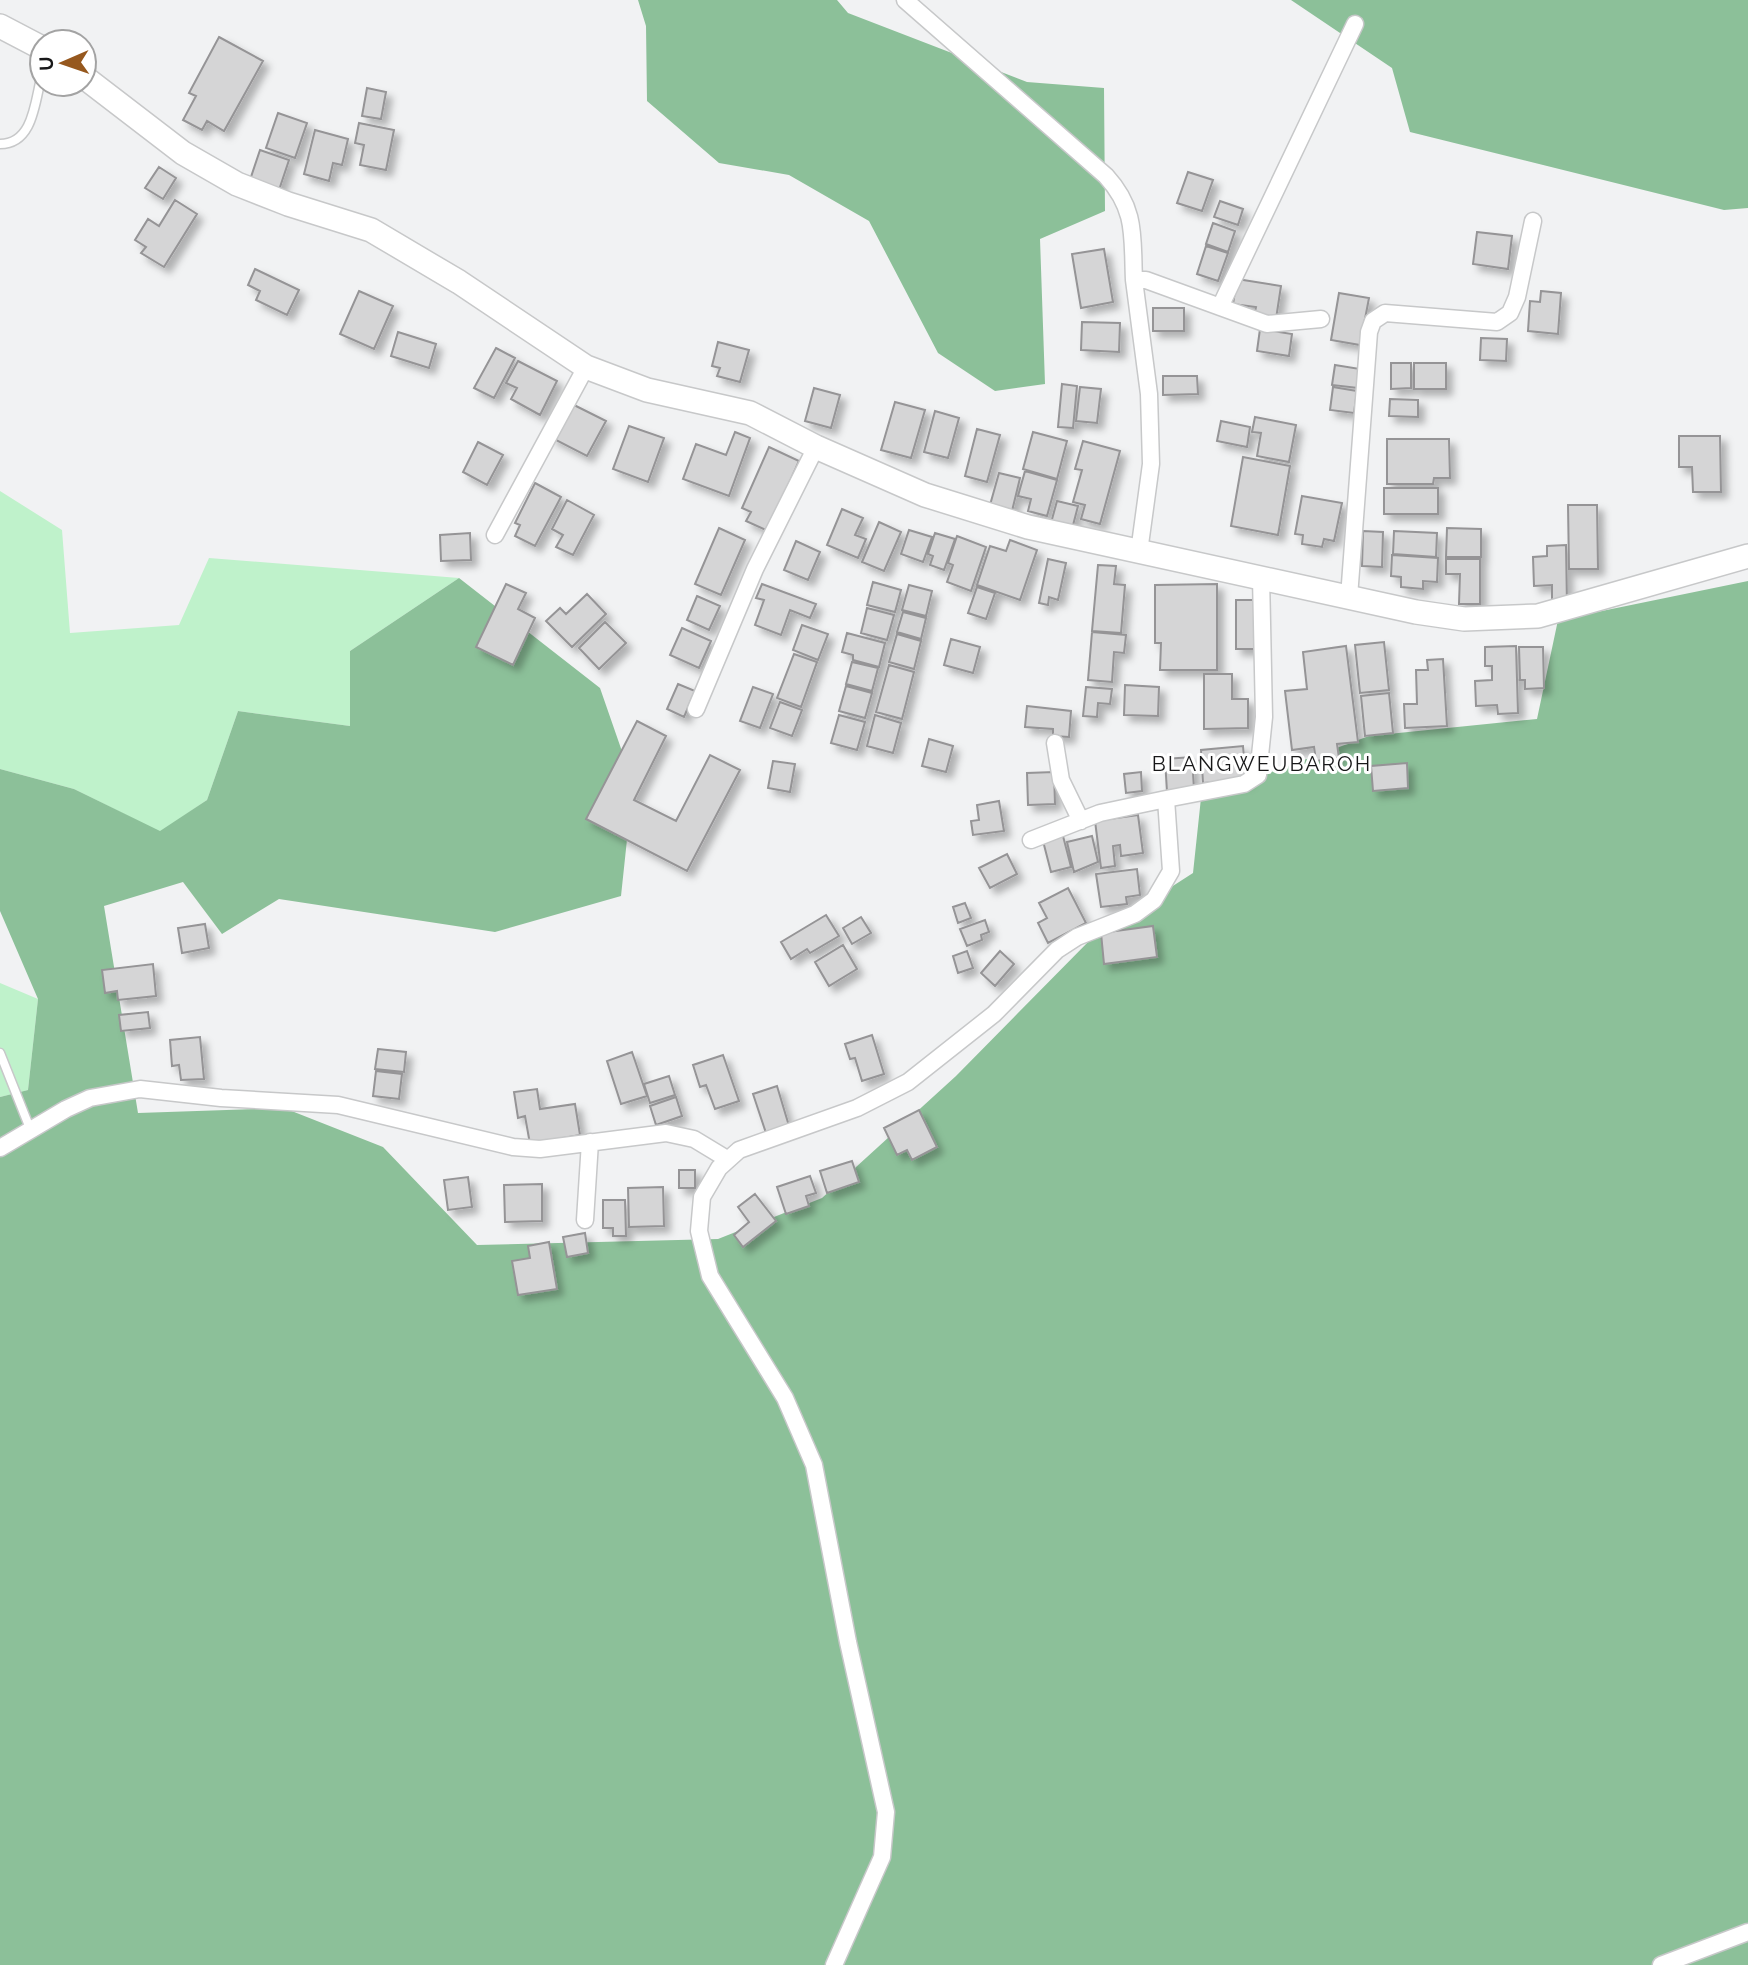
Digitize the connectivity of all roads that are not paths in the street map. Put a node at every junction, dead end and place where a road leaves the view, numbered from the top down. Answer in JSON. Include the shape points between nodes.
{"nodes":[{"id":1,"x":905,"y":0,"type":"edge"},
{"id":2,"x":1355,"y":24,"type":"dead end"},
{"id":3,"x":0,"y":26,"type":"edge"},
{"id":4,"x":28,"y":41,"type":"edge"},
{"id":5,"x":98,"y":88,"type":"edge"},
{"id":6,"x":36,"y":98,"type":"edge"},
{"id":7,"x":0,"y":145,"type":"edge"},
{"id":8,"x":1533,"y":221,"type":"dead end"},
{"id":9,"x":1134,"y":280,"type":"junction"},
{"id":10,"x":1220,"y":307,"type":"junction"},
{"id":11,"x":1321,"y":319,"type":"dead end"},
{"id":12,"x":586,"y":368,"type":"junction"},
{"id":13,"x":816,"y":447,"type":"junction"},
{"id":14,"x":495,"y":535,"type":"dead end"},
{"id":15,"x":1139,"y":552,"type":"junction"},
{"id":16,"x":1748,"y":556,"type":"edge"},
{"id":17,"x":1261,"y":577,"type":"junction"},
{"id":18,"x":1349,"y":597,"type":"junction"},
{"id":19,"x":696,"y":709,"type":"dead end"},
{"id":20,"x":1055,"y":743,"type":"dead end"},
{"id":21,"x":1166,"y":799,"type":"junction"},
{"id":22,"x":1081,"y":821,"type":"junction"},
{"id":23,"x":1031,"y":840,"type":"dead end"},
{"id":24,"x":0,"y":1053,"type":"edge"},
{"id":25,"x":31,"y":1131,"type":"junction"},
{"id":26,"x":590,"y":1142,"type":"junction"},
{"id":27,"x":0,"y":1148,"type":"edge"},
{"id":28,"x":727,"y":1159,"type":"junction"},
{"id":29,"x":584,"y":1220,"type":"dead end"},
{"id":30,"x":1748,"y":1932,"type":"edge"},
{"id":31,"x":834,"y":1965,"type":"edge"},
{"id":32,"x":1661,"y":1965,"type":"edge"}],
"edges":[{"from":1,"to":9,"type":"street","via":[[1121,192],[1129,209]]},
{"from":2,"to":10,"type":"street"},
{"from":3,"to":4,"type":"street"},
{"from":5,"to":12,"type":"street","via":[[183,153],[216,172],[288,204],[371,230],[459,282]]},
{"from":6,"to":7,"type":"lane","via":[[28,129],[19,140]]},
{"from":8,"to":18,"type":"street","via":[[1517,297],[1510,313],[1497,322],[1385,313],[1373,321]]},
{"from":9,"to":10,"type":"street","via":[[1146,280]]},
{"from":9,"to":15,"type":"street","via":[[1149,394],[1151,464]]},
{"from":10,"to":11,"type":"street","via":[[1267,324]]},
{"from":12,"to":13,"type":"street","via":[[647,390],[750,413]]},
{"from":12,"to":14,"type":"street"},
{"from":13,"to":15,"type":"street","via":[[925,495],[1041,531]]},
{"from":13,"to":19,"type":"street","via":[[755,569]]},
{"from":15,"to":17,"type":"street"},
{"from":16,"to":18,"type":"street","via":[[1594,602],[1500,620],[1440,616]]},
{"from":17,"to":18,"type":"street"},
{"from":17,"to":21,"type":"street","via":[[1264,717],[1258,775],[1244,784]]},
{"from":20,"to":22,"type":"street","via":[[1061,780]]},
{"from":21,"to":22,"type":"street"},
{"from":21,"to":28,"type":"street","via":[[1171,871],[1154,900],[1135,914],[1057,950],[994,1014],[908,1083],[857,1108],[755,1142]]},
{"from":22,"to":23,"type":"street"},
{"from":24,"to":25,"type":"lane"},
{"from":25,"to":26,"type":"street","via":[[90,1098],[141,1089],[338,1105],[513,1147],[540,1149]]},
{"from":25,"to":27,"type":"street"},
{"from":26,"to":28,"type":"street","via":[[679,1134]]},
{"from":26,"to":29,"type":"street"},
{"from":28,"to":31,"type":"street","via":[[709,1182],[700,1205],[704,1260],[715,1290],[785,1398],[811,1452],[886,1812],[883,1857]]},
{"from":30,"to":32,"type":"street"}]}
